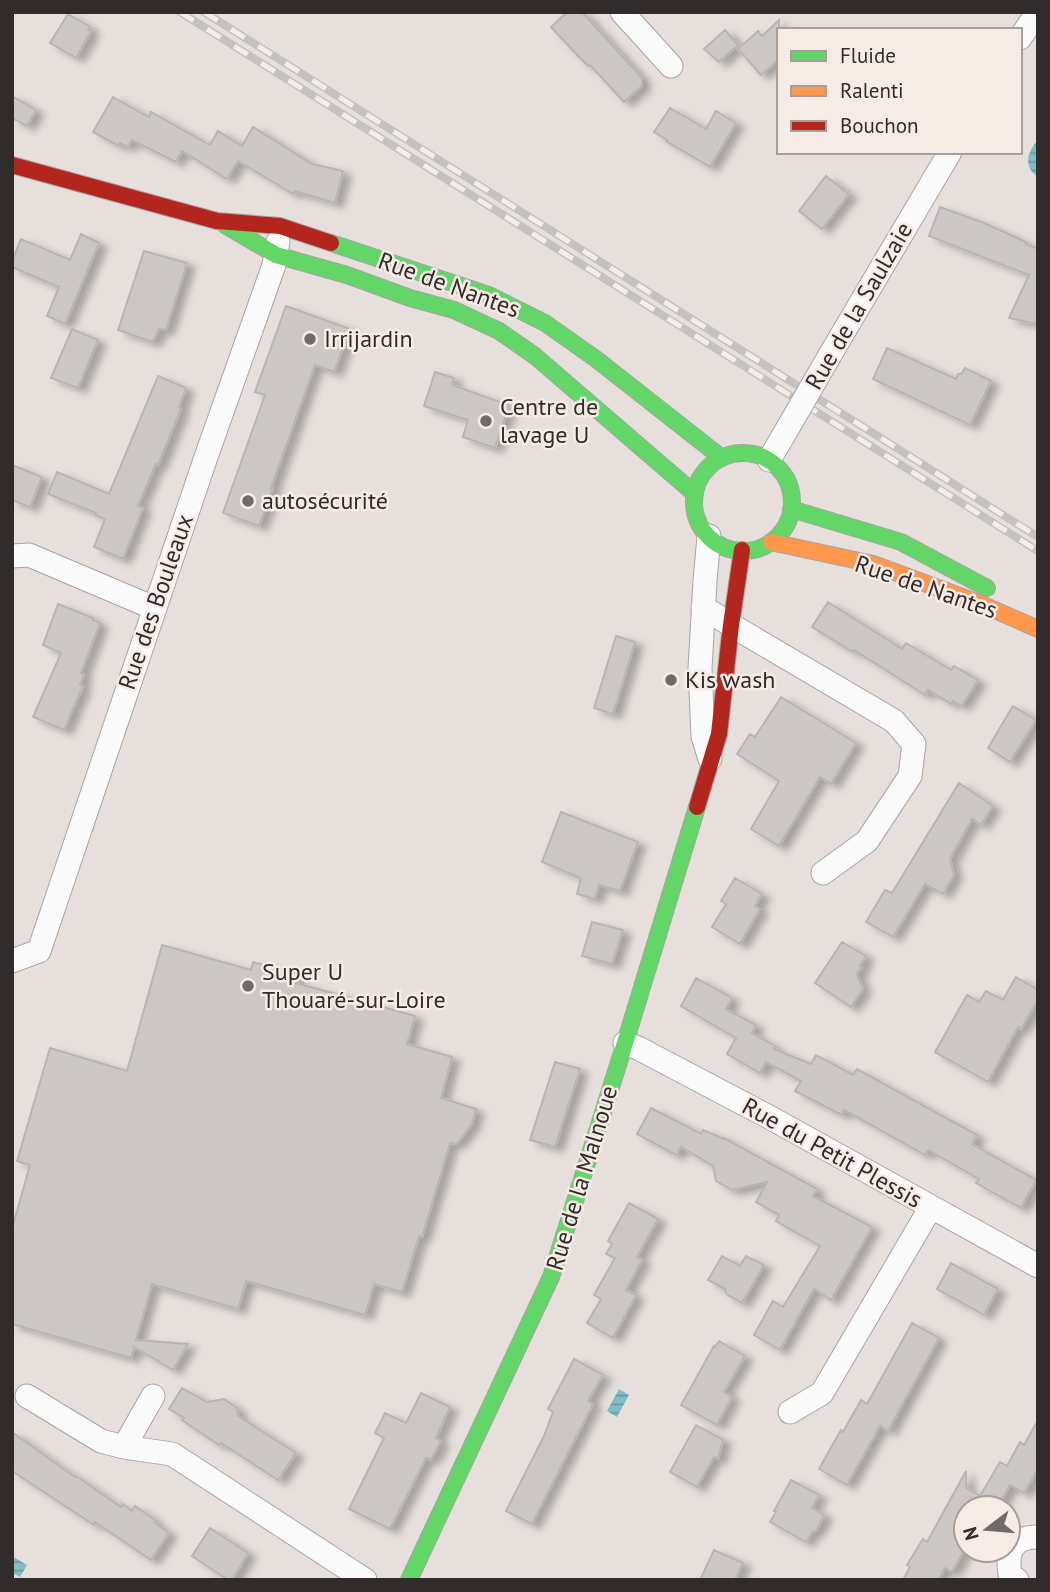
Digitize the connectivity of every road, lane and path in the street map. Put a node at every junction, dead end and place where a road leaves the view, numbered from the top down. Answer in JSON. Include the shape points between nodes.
{"nodes":[{"id":1,"x":622,"y":12,"type":"edge"},
{"id":2,"x":1038,"y":12,"type":"edge"},
{"id":3,"x":1022,"y":35,"type":"edge"},
{"id":4,"x":671,"y":66,"type":"dead end"},
{"id":5,"x":949,"y":154,"type":"edge"},
{"id":6,"x":12,"y":165,"type":"edge"},
{"id":7,"x":217,"y":221,"type":"junction"},
{"id":8,"x":280,"y":226,"type":"junction"},
{"id":9,"x":276,"y":255,"type":"junction"},
{"id":10,"x":722,"y":458,"type":"junction"},
{"id":11,"x":769,"y":460,"type":"junction"},
{"id":12,"x":695,"y":494,"type":"junction"},
{"id":13,"x":791,"y":509,"type":"junction"},
{"id":14,"x":709,"y":536,"type":"junction"},
{"id":15,"x":771,"y":542,"type":"junction"},
{"id":16,"x":742,"y":550,"type":"junction"},
{"id":17,"x":12,"y":556,"type":"edge"},
{"id":18,"x":703,"y":607,"type":"junction"},
{"id":19,"x":154,"y":608,"type":"junction"},
{"id":20,"x":1038,"y":624,"type":"edge"},
{"id":21,"x":731,"y":625,"type":"junction"},
{"id":22,"x":1038,"y":629,"type":"edge"},
{"id":23,"x":710,"y":759,"type":"junction"},
{"id":24,"x":823,"y":873,"type":"dead end"},
{"id":25,"x":12,"y":961,"type":"edge"},
{"id":26,"x":625,"y":1043,"type":"junction"},
{"id":27,"x":931,"y":1207,"type":"junction"},
{"id":28,"x":1038,"y":1266,"type":"edge"},
{"id":29,"x":27,"y":1396,"type":"dead end"},
{"id":30,"x":153,"y":1396,"type":"dead end"},
{"id":31,"x":790,"y":1412,"type":"dead end"},
{"id":32,"x":124,"y":1447,"type":"junction"},
{"id":33,"x":1038,"y":1536,"type":"edge"},
{"id":34,"x":365,"y":1580,"type":"edge"},
{"id":35,"x":409,"y":1580,"type":"edge"},
{"id":36,"x":1017,"y":1580,"type":"edge"}],
"edges":[{"from":1,"to":4,"type":"street"},
{"from":2,"to":3,"type":"street"},
{"from":5,"to":11,"type":"street","name":"Rue de la Saulzaie","bridge":true},
{"from":6,"to":7,"type":"street","name":"Rue de Nantes"},
{"from":7,"to":8,"type":"street","name":"Rue de Nantes"},
{"from":7,"to":9,"type":"street","name":"Rue de Nantes"},
{"from":8,"to":9,"type":"street","name":"Rue des Bouleaux"},
{"from":8,"to":10,"type":"street","name":"Rue de Nantes","via":[[489,295],[545,323]]},
{"from":9,"to":12,"type":"street","name":"Rue de Nantes","via":[[454,310],[499,331],[535,356]]},
{"from":9,"to":19,"type":"street","name":"Rue des Bouleaux"},
{"from":10,"to":11,"type":"street","via":[[744,453]]},
{"from":10,"to":12,"type":"street","via":[[704,473]]},
{"from":11,"to":13,"type":"street","via":[[789,483]]},
{"from":12,"to":14,"type":"street","via":[[697,516]]},
{"from":13,"to":15,"type":"street","via":[[783,530]]},
{"from":13,"to":20,"type":"street","name":"Rue de Nantes","via":[[901,542],[990,590]]},
{"from":14,"to":16,"type":"street","via":[[721,545]]},
{"from":14,"to":18,"type":"street","name":"Rue de la Malnoue"},
{"from":15,"to":16,"type":"street"},
{"from":15,"to":22,"type":"street","name":"Rue de Nantes","via":[[873,564]]},
{"from":16,"to":21,"type":"street","name":"Rue de la Malnoue"},
{"from":17,"to":19,"type":"street","via":[[29,555]]},
{"from":18,"to":21,"type":"street"},
{"from":18,"to":23,"type":"street","name":"Rue de la Malnoue","via":[[703,736]]},
{"from":19,"to":25,"type":"street","name":"Rue des Bouleaux","via":[[39,951]]},
{"from":21,"to":23,"type":"street","name":"Rue de la Malnoue","via":[[719,734]]},
{"from":21,"to":24,"type":"street","via":[[894,721],[914,744],[910,776],[867,841]]},
{"from":23,"to":26,"type":"street","name":"Rue de la Malnoue"},
{"from":26,"to":27,"type":"street","name":"Rue du Petit Plessis"},
{"from":26,"to":35,"type":"street","name":"Rue de la Malnoue","via":[[551,1278]]},
{"from":27,"to":28,"type":"street","name":"Rue du Petit Plessis"},
{"from":27,"to":31,"type":"street","via":[[822,1393]]},
{"from":29,"to":32,"type":"street","via":[[101,1441]]},
{"from":30,"to":32,"type":"street"},
{"from":32,"to":34,"type":"street","via":[[172,1454]]},
{"from":33,"to":36,"type":"street","via":[[1022,1538],[1013,1545],[1007,1559],[1010,1574]]}]}
